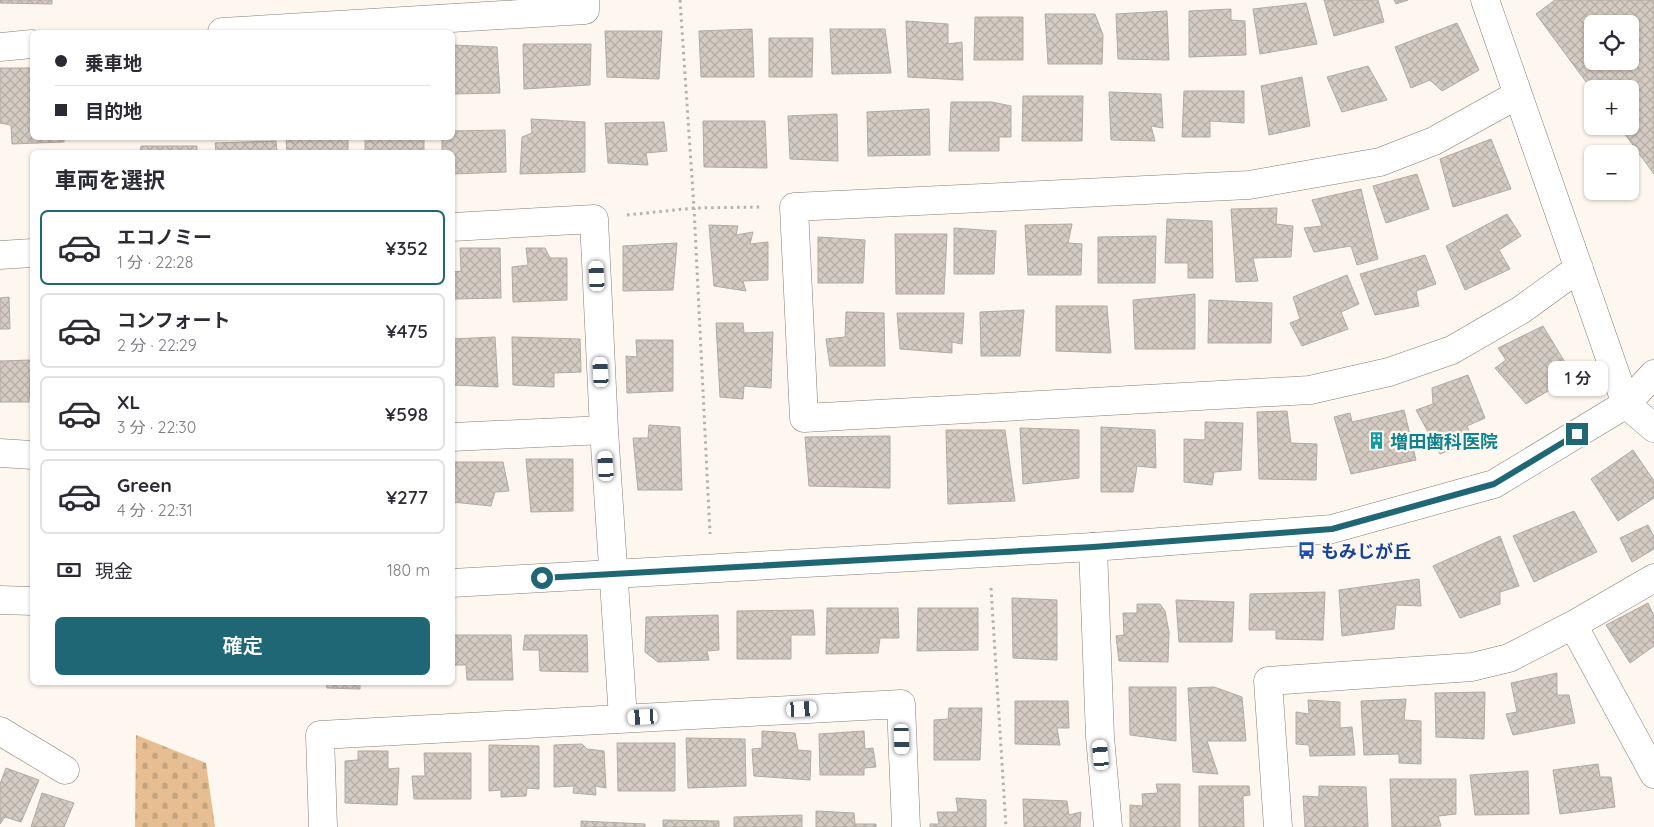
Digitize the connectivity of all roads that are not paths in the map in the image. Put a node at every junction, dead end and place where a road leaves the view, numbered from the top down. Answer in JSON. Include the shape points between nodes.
{"nodes":[{"id":1,"x":584,"y":0,"type":"edge"},
{"id":2,"x":1484,"y":0,"type":"edge"},
{"id":3,"x":255,"y":30,"type":"edge"},
{"id":4,"x":30,"y":44,"type":"edge"},
{"id":5,"x":0,"y":46,"type":"edge"},
{"id":6,"x":1517,"y":95,"type":"junction"},
{"id":7,"x":455,"y":227,"type":"edge"},
{"id":8,"x":30,"y":253,"type":"edge"},
{"id":9,"x":0,"y":255,"type":"edge"},
{"id":10,"x":1579,"y":268,"type":"junction"},
{"id":11,"x":1654,"y":374,"type":"edge"},
{"id":12,"x":1626,"y":404,"type":"junction"},
{"id":13,"x":1654,"y":428,"type":"edge"},
{"id":14,"x":604,"y":430,"type":"junction"},
{"id":15,"x":455,"y":437,"type":"edge"},
{"id":16,"x":0,"y":453,"type":"edge"},
{"id":17,"x":30,"y":455,"type":"edge"},
{"id":18,"x":1093,"y":547,"type":"junction"},
{"id":19,"x":614,"y":575,"type":"junction"},
{"id":20,"x":1654,"y":578,"type":"edge"},
{"id":21,"x":455,"y":583,"type":"edge"},
{"id":22,"x":0,"y":600,"type":"edge"},
{"id":23,"x":30,"y":601,"type":"edge"},
{"id":24,"x":1573,"y":625,"type":"junction"},
{"id":25,"x":623,"y":718,"type":"junction"},
{"id":26,"x":0,"y":731,"type":"edge"},
{"id":27,"x":65,"y":770,"type":"dead end"},
{"id":28,"x":1654,"y":774,"type":"edge"},
{"id":29,"x":323,"y":827,"type":"edge"},
{"id":30,"x":906,"y":827,"type":"edge"},
{"id":31,"x":1108,"y":827,"type":"edge"},
{"id":32,"x":1278,"y":827,"type":"edge"}],
"edges":[{"from":1,"to":3,"type":"street","via":[[585,10]]},
{"from":2,"to":6,"type":"street"},
{"from":4,"to":5,"type":"street"},
{"from":6,"to":10,"type":"street"},
{"from":6,"to":10,"type":"street","via":[[1434,141],[1380,162],[1248,185],[794,207],[804,418],[1310,390],[1389,372],[1452,350],[1520,310]]},
{"from":7,"to":14,"type":"street","via":[[594,218]]},
{"from":8,"to":9,"type":"street"},
{"from":10,"to":12,"type":"street"},
{"from":11,"to":12,"type":"street"},
{"from":12,"to":13,"type":"street"},
{"from":12,"to":18,"type":"street","via":[[1494,484],[1332,529]]},
{"from":14,"to":15,"type":"street"},
{"from":14,"to":19,"type":"street"},
{"from":16,"to":17,"type":"street"},
{"from":18,"to":19,"type":"street"},
{"from":18,"to":31,"type":"street","via":[[1100,737]]},
{"from":19,"to":21,"type":"street"},
{"from":19,"to":25,"type":"street"},
{"from":20,"to":24,"type":"street"},
{"from":22,"to":23,"type":"street"},
{"from":24,"to":28,"type":"street"},
{"from":24,"to":32,"type":"street","via":[[1509,658],[1472,667],[1268,681]]},
{"from":25,"to":29,"type":"street","via":[[320,735]]},
{"from":25,"to":30,"type":"street","via":[[901,704]]},
{"from":26,"to":27,"type":"street"}]}
